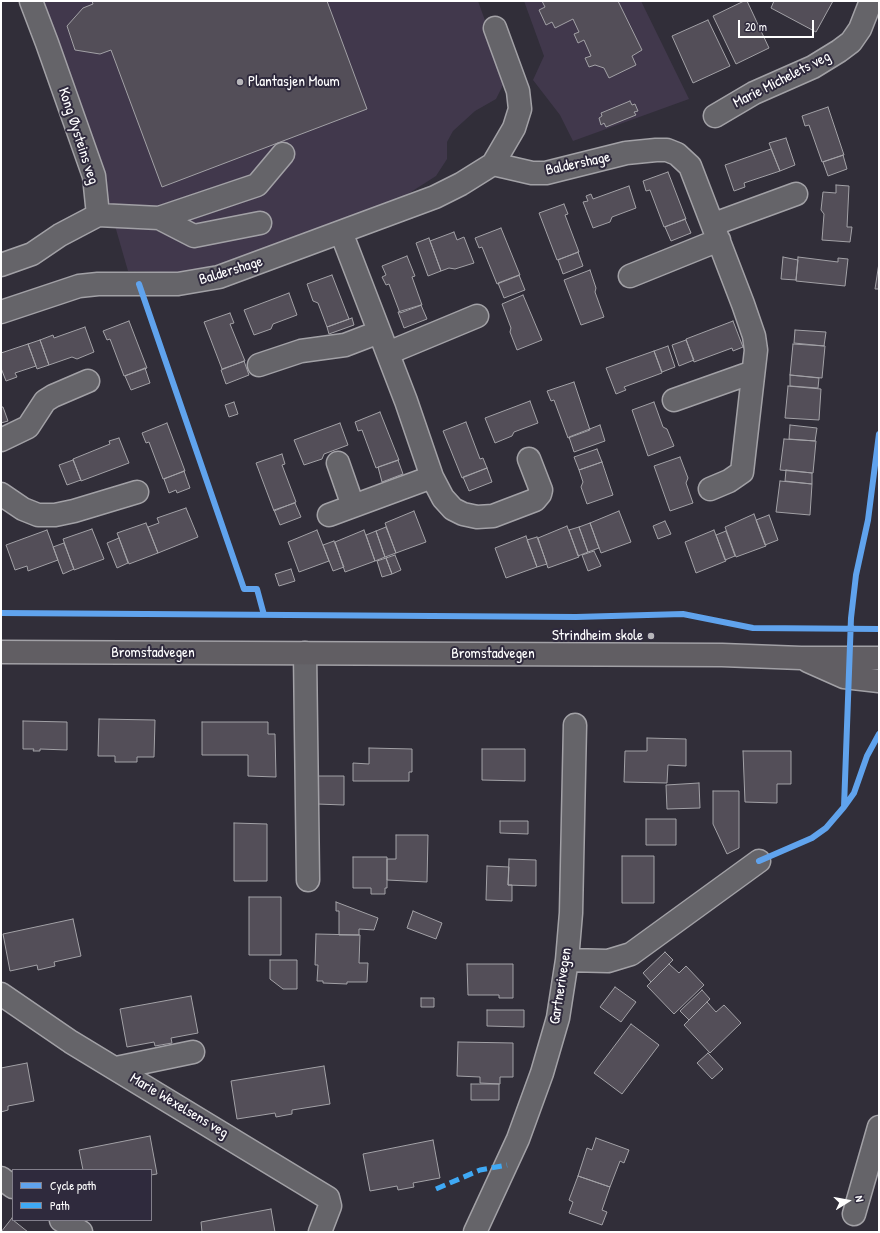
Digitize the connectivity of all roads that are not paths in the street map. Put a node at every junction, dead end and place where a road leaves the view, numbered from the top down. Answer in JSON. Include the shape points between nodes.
{"nodes":[{"id":1,"x":31,"y":1,"type":"edge"},
{"id":2,"x":871,"y":1,"type":"edge"},
{"id":3,"x":495,"y":28,"type":"dead end"},
{"id":4,"x":715,"y":116,"type":"dead end"},
{"id":5,"x":283,"y":154,"type":"dead end"},
{"id":6,"x":493,"y":164,"type":"junction"},
{"id":7,"x":796,"y":194,"type":"dead end"},
{"id":8,"x":98,"y":215,"type":"junction"},
{"id":9,"x":159,"y":218,"type":"junction"},
{"id":10,"x":260,"y":223,"type":"dead end"},
{"id":11,"x":341,"y":232,"type":"junction"},
{"id":12,"x":716,"y":232,"type":"junction"},
{"id":13,"x":1,"y":265,"type":"edge"},
{"id":14,"x":630,"y":276,"type":"dead end"},
{"id":15,"x":1,"y":312,"type":"edge"},
{"id":16,"x":477,"y":316,"type":"dead end"},
{"id":17,"x":380,"y":332,"type":"junction"},
{"id":18,"x":388,"y":353,"type":"junction"},
{"id":19,"x":259,"y":365,"type":"dead end"},
{"id":20,"x":753,"y":372,"type":"junction"},
{"id":21,"x":88,"y":381,"type":"dead end"},
{"id":22,"x":674,"y":400,"type":"dead end"},
{"id":23,"x":1,"y":440,"type":"edge"},
{"id":24,"x":529,"y":459,"type":"dead end"},
{"id":25,"x":338,"y":463,"type":"dead end"},
{"id":26,"x":432,"y":477,"type":"junction"},
{"id":27,"x":710,"y":489,"type":"dead end"},
{"id":28,"x":136,"y":492,"type":"dead end"},
{"id":29,"x":1,"y":494,"type":"edge"},
{"id":30,"x":353,"y":506,"type":"junction"},
{"id":31,"x":329,"y":515,"type":"dead end"},
{"id":32,"x":1,"y":652,"type":"edge"},
{"id":33,"x":305,"y":653,"type":"junction"},
{"id":34,"x":801,"y":658,"type":"junction"},
{"id":35,"x":879,"y":658,"type":"edge"},
{"id":36,"x":879,"y":681,"type":"edge"},
{"id":37,"x":575,"y":725,"type":"dead end"},
{"id":38,"x":759,"y":861,"type":"dead end"},
{"id":39,"x":308,"y":880,"type":"dead end"},
{"id":40,"x":567,"y":960,"type":"junction"},
{"id":41,"x":1,"y":994,"type":"edge"},
{"id":42,"x":193,"y":1052,"type":"dead end"},
{"id":43,"x":116,"y":1068,"type":"junction"},
{"id":44,"x":879,"y":1128,"type":"edge"},
{"id":45,"x":1,"y":1178,"type":"edge"},
{"id":46,"x":12,"y":1186,"type":"edge"},
{"id":47,"x":854,"y":1214,"type":"dead end"},
{"id":48,"x":60,"y":1221,"type":"edge"},
{"id":49,"x":63,"y":1221,"type":"edge"},
{"id":50,"x":53,"y":1232,"type":"edge"},
{"id":51,"x":81,"y":1232,"type":"edge"},
{"id":52,"x":320,"y":1232,"type":"edge"},
{"id":53,"x":475,"y":1232,"type":"edge"}],
"edges":[{"from":1,"to":8,"type":"street","name":"Kong Øysteins veg","via":[[94,176]]},
{"from":2,"to":4,"type":"street","name":"Marie Michelets veg","via":[[860,29],[851,42],[839,52],[813,67],[754,93]]},
{"from":3,"to":6,"type":"street","via":[[518,91],[520,109],[514,128]]},
{"from":5,"to":9,"type":"street","via":[[257,185]]},
{"from":6,"to":11,"type":"street","name":"Baldershage","via":[[435,197]]},
{"from":6,"to":12,"type":"street","name":"Baldershage","via":[[532,173],[546,173],[641,150],[667,150],[677,154],[690,166]]},
{"from":7,"to":12,"type":"street"},
{"from":8,"to":9,"type":"street"},
{"from":8,"to":13,"type":"street","via":[[60,234],[32,254]]},
{"from":9,"to":10,"type":"street","via":[[194,236]]},
{"from":11,"to":15,"type":"street","name":"Baldershage","via":[[219,277],[178,284],[79,286]]},
{"from":11,"to":17,"type":"street"},
{"from":12,"to":14,"type":"street"},
{"from":12,"to":20,"type":"street","name":"Baldershage","via":[[754,336],[756,350]]},
{"from":16,"to":18,"type":"street"},
{"from":17,"to":18,"type":"street"},
{"from":17,"to":19,"type":"street","via":[[345,345],[301,351]]},
{"from":18,"to":26,"type":"street"},
{"from":20,"to":22,"type":"street"},
{"from":20,"to":27,"type":"street","name":"Baldershage","via":[[742,472]]},
{"from":21,"to":23,"type":"street","via":[[45,401],[28,427]]},
{"from":24,"to":26,"type":"street","via":[[541,490],[540,494],[535,500],[494,516],[477,517],[463,514],[453,508],[443,498]]},
{"from":25,"to":30,"type":"street"},
{"from":26,"to":30,"type":"street"},
{"from":28,"to":29,"type":"street","via":[[55,515],[38,514],[23,509]]},
{"from":30,"to":31,"type":"street"},
{"from":32,"to":33,"type":"main road","name":"Bromstadvegen"},
{"from":33,"to":34,"type":"main road","name":"Bromstadvegen","via":[[715,655]]},
{"from":33,"to":39,"type":"street"},
{"from":34,"to":35,"type":"main road","name":"Bromstadvegen"},
{"from":34,"to":36,"type":"main road","name":"Bromstadvegen","via":[[844,677]]},
{"from":37,"to":40,"type":"street","name":"Gartnerivegen","via":[[571,913]]},
{"from":38,"to":40,"type":"street","via":[[630,954],[608,961]]},
{"from":40,"to":53,"type":"street","name":"Gartnerivegen","via":[[558,1018],[542,1073],[518,1139]]},
{"from":41,"to":43,"type":"street","name":"Marie Wexelsens veg","via":[[71,1042]]},
{"from":42,"to":43,"type":"street"},
{"from":43,"to":52,"type":"street","name":"Marie Wexelsens veg","via":[[328,1198],[330,1206]]},
{"from":44,"to":47,"type":"street"},
{"from":45,"to":46,"type":"street"},
{"from":48,"to":50,"type":"street"},
{"from":49,"to":51,"type":"street"}]}
